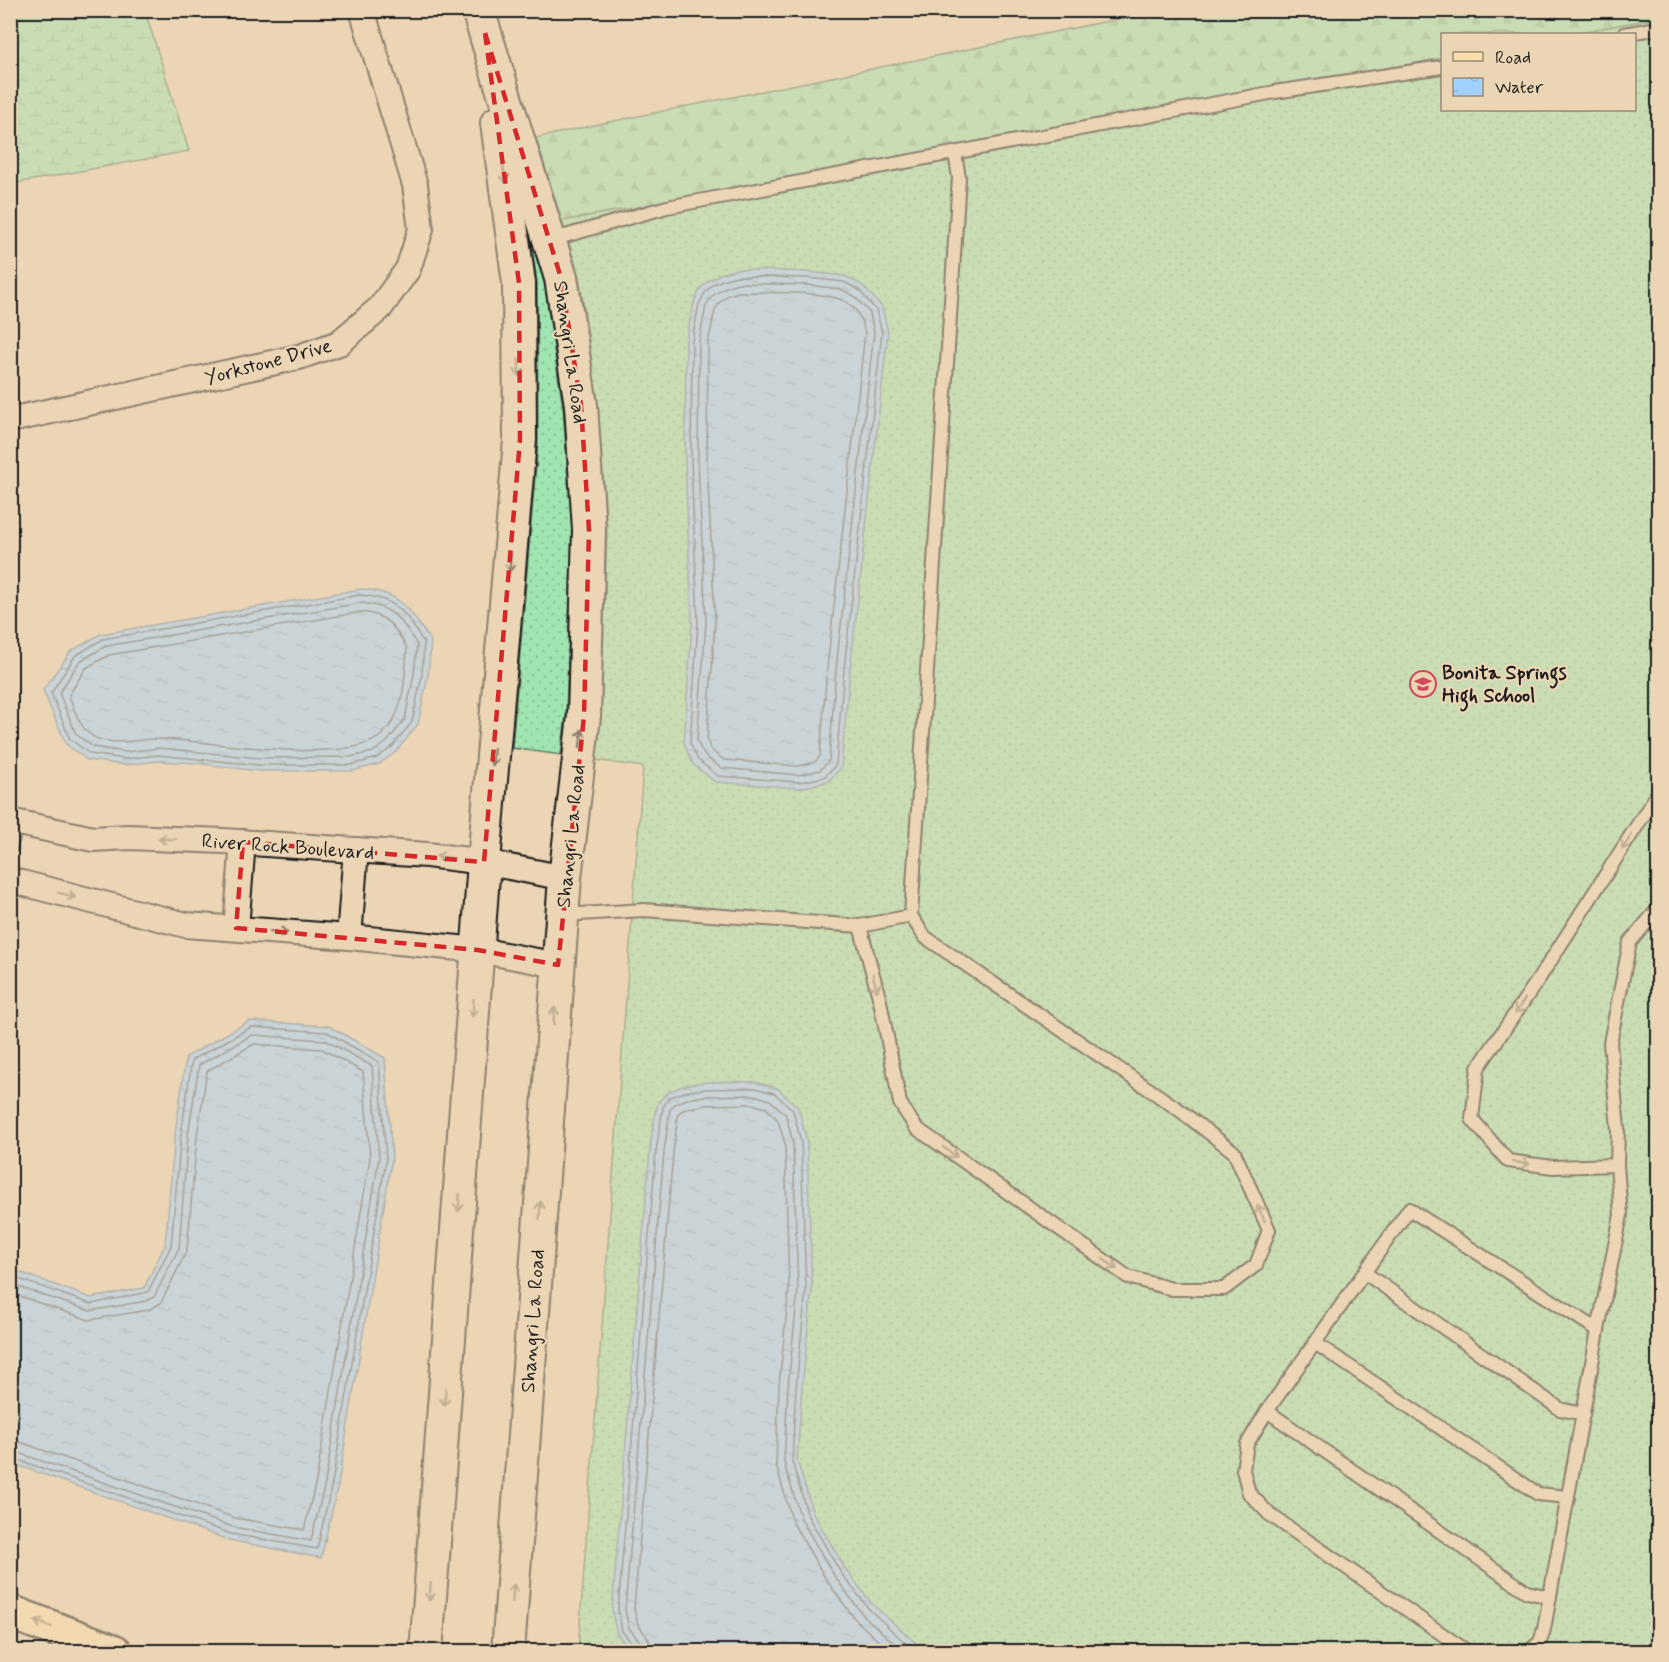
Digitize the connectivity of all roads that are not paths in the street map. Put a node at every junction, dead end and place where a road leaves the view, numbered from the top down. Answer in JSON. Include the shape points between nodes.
{"nodes":[{"id":1,"x":362,"y":10,"type":"edge"},
{"id":2,"x":481,"y":22,"type":"edge"},
{"id":3,"x":1659,"y":28,"type":"edge"},
{"id":4,"x":1630,"y":33,"type":"edge"},
{"id":5,"x":1441,"y":67,"type":"edge"},
{"id":6,"x":955,"y":153,"type":"junction"},
{"id":7,"x":549,"y":240,"type":"junction"},
{"id":8,"x":10,"y":420,"type":"edge"},
{"id":9,"x":1659,"y":793,"type":"edge"},
{"id":10,"x":14,"y":822,"type":"edge"},
{"id":11,"x":243,"y":842,"type":"junction"},
{"id":12,"x":10,"y":848,"type":"edge"},
{"id":13,"x":356,"y":850,"type":"junction"},
{"id":14,"x":484,"y":862,"type":"junction"},
{"id":15,"x":565,"y":878,"type":"junction"},
{"id":16,"x":10,"y":879,"type":"edge"},
{"id":17,"x":1659,"y":909,"type":"edge"},
{"id":18,"x":562,"y":915,"type":"junction"},
{"id":19,"x":910,"y":916,"type":"junction"},
{"id":20,"x":860,"y":926,"type":"junction"},
{"id":21,"x":236,"y":928,"type":"junction"},
{"id":22,"x":349,"y":937,"type":"junction"},
{"id":23,"x":477,"y":950,"type":"junction"},
{"id":24,"x":558,"y":965,"type":"junction"},
{"id":25,"x":1617,"y":1165,"type":"junction"},
{"id":26,"x":1365,"y":1272,"type":"junction"},
{"id":27,"x":1598,"y":1330,"type":"junction"},
{"id":28,"x":1315,"y":1343,"type":"junction"},
{"id":29,"x":1267,"y":1411,"type":"junction"},
{"id":30,"x":1583,"y":1414,"type":"junction"},
{"id":31,"x":1568,"y":1497,"type":"junction"},
{"id":32,"x":1550,"y":1597,"type":"junction"},
{"id":33,"x":10,"y":1612,"type":"edge"},
{"id":34,"x":115,"y":1652,"type":"edge"},
{"id":35,"x":426,"y":1652,"type":"edge"},
{"id":36,"x":508,"y":1652,"type":"edge"},
{"id":37,"x":1468,"y":1652,"type":"edge"},
{"id":38,"x":1528,"y":1652,"type":"edge"}],
"edges":[{"from":1,"to":8,"type":"street","name":"Yorkstone Drive","via":[[416,185],[421,229],[408,269],[380,308],[339,343],[299,357]]},
{"from":2,"to":7,"type":"street","name":"Shangri La Road"},
{"from":2,"to":14,"type":"street","name":"Shangri La Road","one_way":true,"via":[[519,283],[520,440]]},
{"from":3,"to":4,"type":"lane"},
{"from":5,"to":6,"type":"lane","via":[[1275,93]]},
{"from":6,"to":7,"type":"lane","via":[[667,207]]},
{"from":6,"to":19,"type":"lane","via":[[959,178]]},
{"from":15,"to":7,"type":"street","name":"Shangri La Road","one_way":true,"via":[[584,716],[589,530],[581,405],[561,278]]},
{"from":9,"to":25,"type":"lane","one_way":true,"via":[[1478,1068],[1473,1109],[1472,1119],[1508,1161],[1553,1167]]},
{"from":11,"to":10,"type":"street","name":"River Rock Boulevard","one_way":true,"via":[[93,839]]},
{"from":10,"to":12,"type":"lane"},
{"from":11,"to":13,"type":"street","name":"River Rock Boulevard"},
{"from":11,"to":21,"type":"street"},
{"from":14,"to":13,"type":"street","name":"River Rock Boulevard","one_way":true},
{"from":13,"to":22,"type":"street"},
{"from":14,"to":15,"type":"street","name":"River Rock Boulevard"},
{"from":14,"to":23,"type":"street","name":"Shangri La Road"},
{"from":15,"to":18,"type":"street","name":"Shangri La Road"},
{"from":16,"to":21,"type":"street","one_way":true,"via":[[186,925]]},
{"from":17,"to":25,"type":"lane","via":[[1630,942],[1610,1043],[1618,1129]]},
{"from":18,"to":20,"type":"lane","via":[[644,910]]},
{"from":18,"to":24,"type":"street","name":"Shangri La Road"},
{"from":19,"to":20,"type":"lane"},
{"from":20,"to":19,"type":"lane","one_way":true,"via":[[900,1103],[916,1128],[1128,1277],[1172,1289],[1224,1289],[1256,1265],[1269,1230],[1234,1152],[1178,1109],[925,937]]},
{"from":21,"to":22,"type":"street","one_way":true},
{"from":22,"to":23,"type":"street"},
{"from":23,"to":24,"type":"street"},
{"from":23,"to":35,"type":"street","name":"Shangri La Road","one_way":true},
{"from":36,"to":24,"type":"street","name":"Shangri La Road","one_way":true},
{"from":25,"to":27,"type":"lane","via":[[1622,1215]]},
{"from":26,"to":27,"type":"lane","via":[[1409,1209]]},
{"from":26,"to":28,"type":"lane"},
{"from":26,"to":30,"type":"lane","via":[[1560,1409]]},
{"from":27,"to":30,"type":"lane"},
{"from":28,"to":29,"type":"lane"},
{"from":28,"to":31,"type":"lane","via":[[1538,1494]]},
{"from":29,"to":32,"type":"lane","via":[[1527,1592]]},
{"from":29,"to":37,"type":"lane","via":[[1247,1444],[1244,1470],[1249,1493],[1269,1514]]},
{"from":30,"to":31,"type":"lane"},
{"from":31,"to":32,"type":"lane"},
{"from":32,"to":38,"type":"lane","via":[[1540,1642]]},
{"from":34,"to":33,"type":"main road","one_way":true}]}
